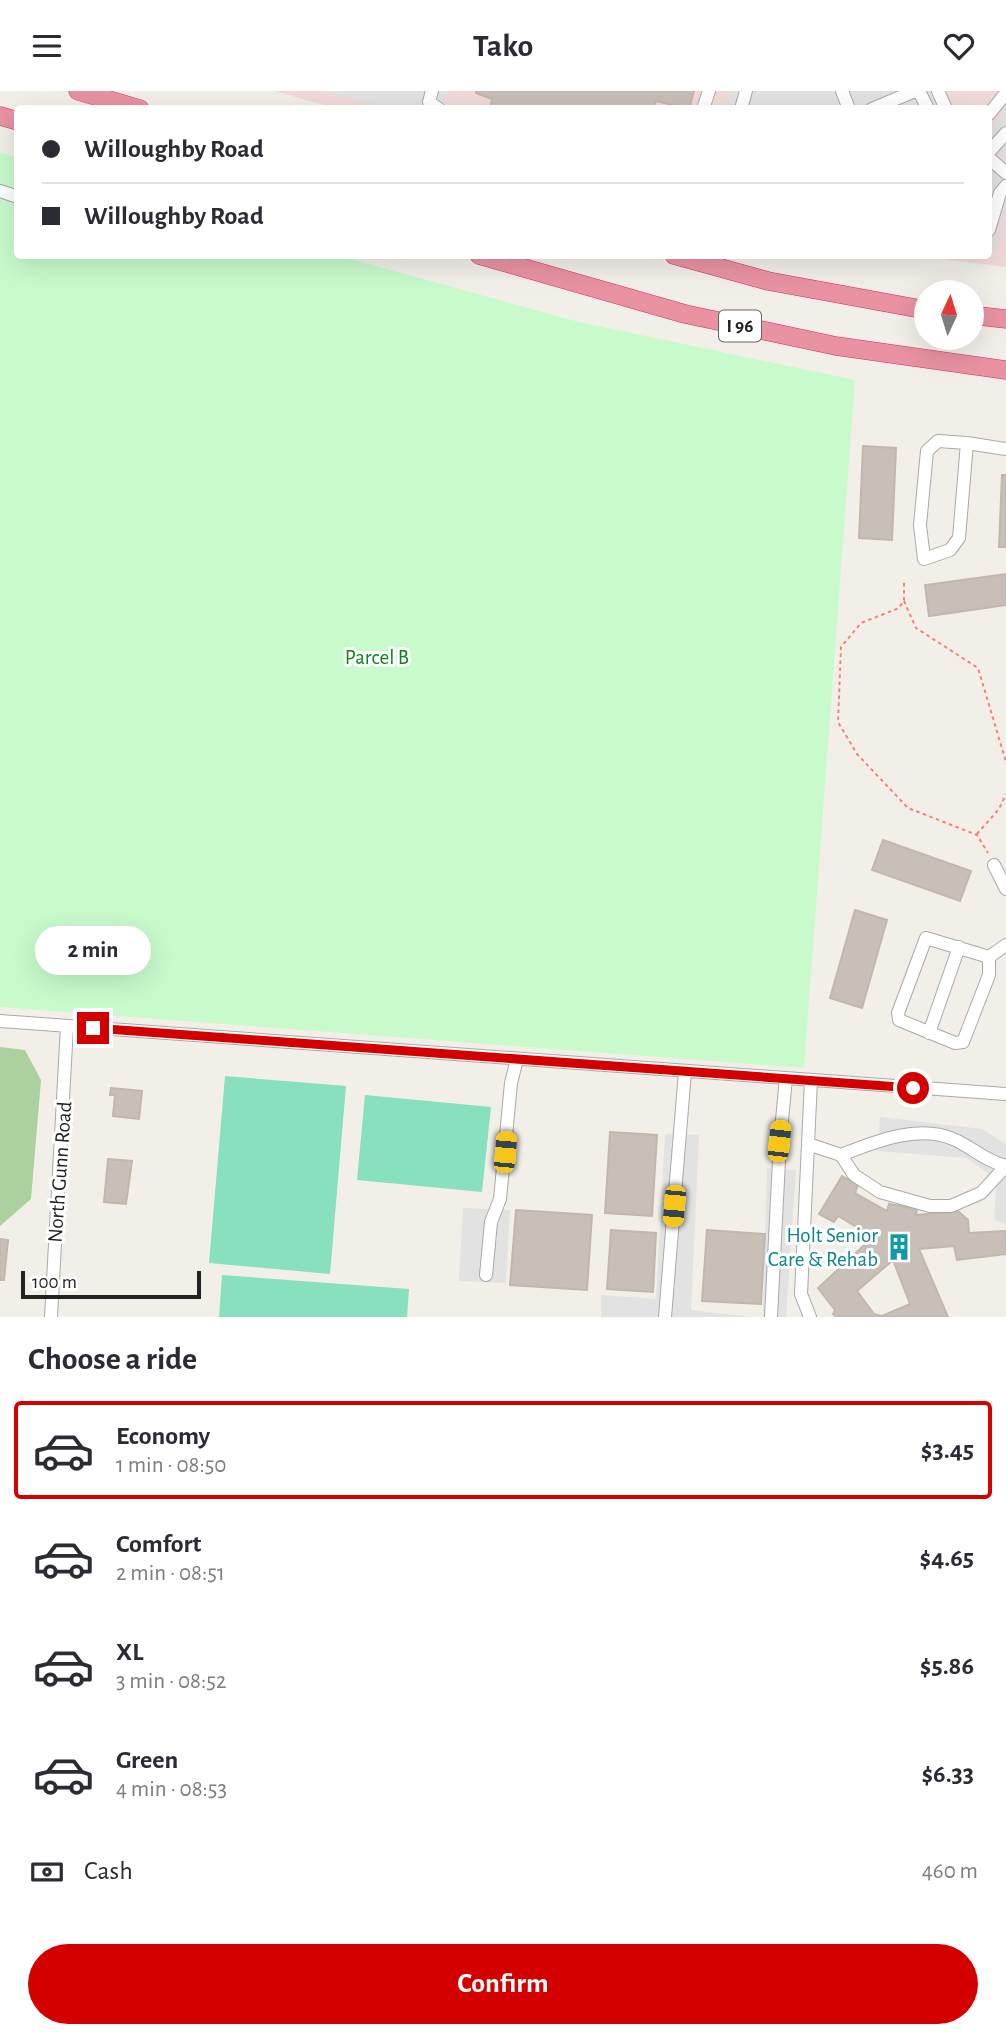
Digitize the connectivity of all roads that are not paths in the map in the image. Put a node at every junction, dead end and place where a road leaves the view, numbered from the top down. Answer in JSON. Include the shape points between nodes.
{"nodes":[{"id":1,"x":78,"y":91,"type":"edge"},
{"id":2,"x":917,"y":91,"type":"edge"},
{"id":3,"x":1006,"y":93,"type":"edge"},
{"id":4,"x":126,"y":105,"type":"edge"},
{"id":5,"x":882,"y":105,"type":"edge"},
{"id":6,"x":992,"y":110,"type":"edge"},
{"id":7,"x":1006,"y":133,"type":"edge"},
{"id":8,"x":992,"y":149,"type":"edge"},
{"id":9,"x":992,"y":161,"type":"edge"},
{"id":10,"x":1006,"y":173,"type":"edge"},
{"id":11,"x":1006,"y":186,"type":"edge"},
{"id":12,"x":992,"y":220,"type":"edge"},
{"id":13,"x":493,"y":259,"type":"edge"},
{"id":14,"x":688,"y":259,"type":"edge"},
{"id":15,"x":914,"y":308,"type":"edge"},
{"id":16,"x":984,"y":316,"type":"edge"},
{"id":17,"x":1006,"y":319,"type":"edge"},
{"id":18,"x":1006,"y":370,"type":"edge"},
{"id":19,"x":967,"y":443,"type":"junction"},
{"id":20,"x":1006,"y":449,"type":"edge"},
{"id":21,"x":994,"y":865,"type":"road end"},
{"id":22,"x":1006,"y":889,"type":"edge"},
{"id":23,"x":1006,"y":945,"type":"edge"},
{"id":24,"x":959,"y":947,"type":"junction"},
{"id":25,"x":989,"y":957,"type":"junction"},
{"id":26,"x":0,"y":1021,"type":"edge"},
{"id":27,"x":67,"y":1026,"type":"junction"},
{"id":28,"x":929,"y":1033,"type":"junction"},
{"id":29,"x":517,"y":1059,"type":"junction"},
{"id":30,"x":685,"y":1071,"type":"junction"},
{"id":31,"x":786,"y":1079,"type":"junction"},
{"id":32,"x":811,"y":1080,"type":"junction"},
{"id":33,"x":1006,"y":1094,"type":"edge"},
{"id":34,"x":808,"y":1144,"type":"junction"},
{"id":35,"x":841,"y":1155,"type":"junction"},
{"id":36,"x":1006,"y":1166,"type":"edge"},
{"id":37,"x":486,"y":1275,"type":"dead end"},
{"id":38,"x":51,"y":1317,"type":"edge"},
{"id":39,"x":665,"y":1317,"type":"edge"},
{"id":40,"x":771,"y":1317,"type":"edge"},
{"id":41,"x":810,"y":1317,"type":"edge"}],
"edges":[{"from":1,"to":4,"type":"highway"},
{"from":2,"to":5,"type":"street"},
{"from":3,"to":6,"type":"street"},
{"from":7,"to":8,"type":"street"},
{"from":9,"to":10,"type":"street"},
{"from":11,"to":12,"type":"street"},
{"from":13,"to":18,"type":"highway","number":"I 96","via":[[685,314],[836,346]]},
{"from":14,"to":15,"type":"highway","number":"I 96","via":[[768,281]]},
{"from":16,"to":17,"type":"highway"},
{"from":19,"to":19,"type":"street","via":[[938,441],[927,451],[920,525],[924,559],[950,550],[959,538]]},
{"from":19,"to":20,"type":"street"},
{"from":21,"to":22,"type":"street"},
{"from":23,"to":25,"type":"street"},
{"from":24,"to":25,"type":"street"},
{"from":24,"to":28,"type":"street"},
{"from":24,"to":28,"type":"street","via":[[926,938],[914,967],[899,1020]]},
{"from":25,"to":28,"type":"street","via":[[989,975],[963,1042]]},
{"from":26,"to":27,"type":"street"},
{"from":27,"to":29,"type":"street"},
{"from":27,"to":38,"type":"street","name":"North Gunn Road"},
{"from":29,"to":30,"type":"street"},
{"from":29,"to":37,"type":"street"},
{"from":30,"to":31,"type":"street"},
{"from":30,"to":39,"type":"street"},
{"from":31,"to":32,"type":"street"},
{"from":31,"to":40,"type":"street"},
{"from":32,"to":33,"type":"street"},
{"from":32,"to":34,"type":"street"},
{"from":34,"to":35,"type":"street"},
{"from":34,"to":41,"type":"street","via":[[801,1294]]},
{"from":35,"to":36,"type":"street","via":[[880,1140],[915,1134],[952,1138],[987,1161]]},
{"from":35,"to":36,"type":"street","via":[[854,1175],[880,1192],[930,1206],[951,1206],[981,1193]]}]}
